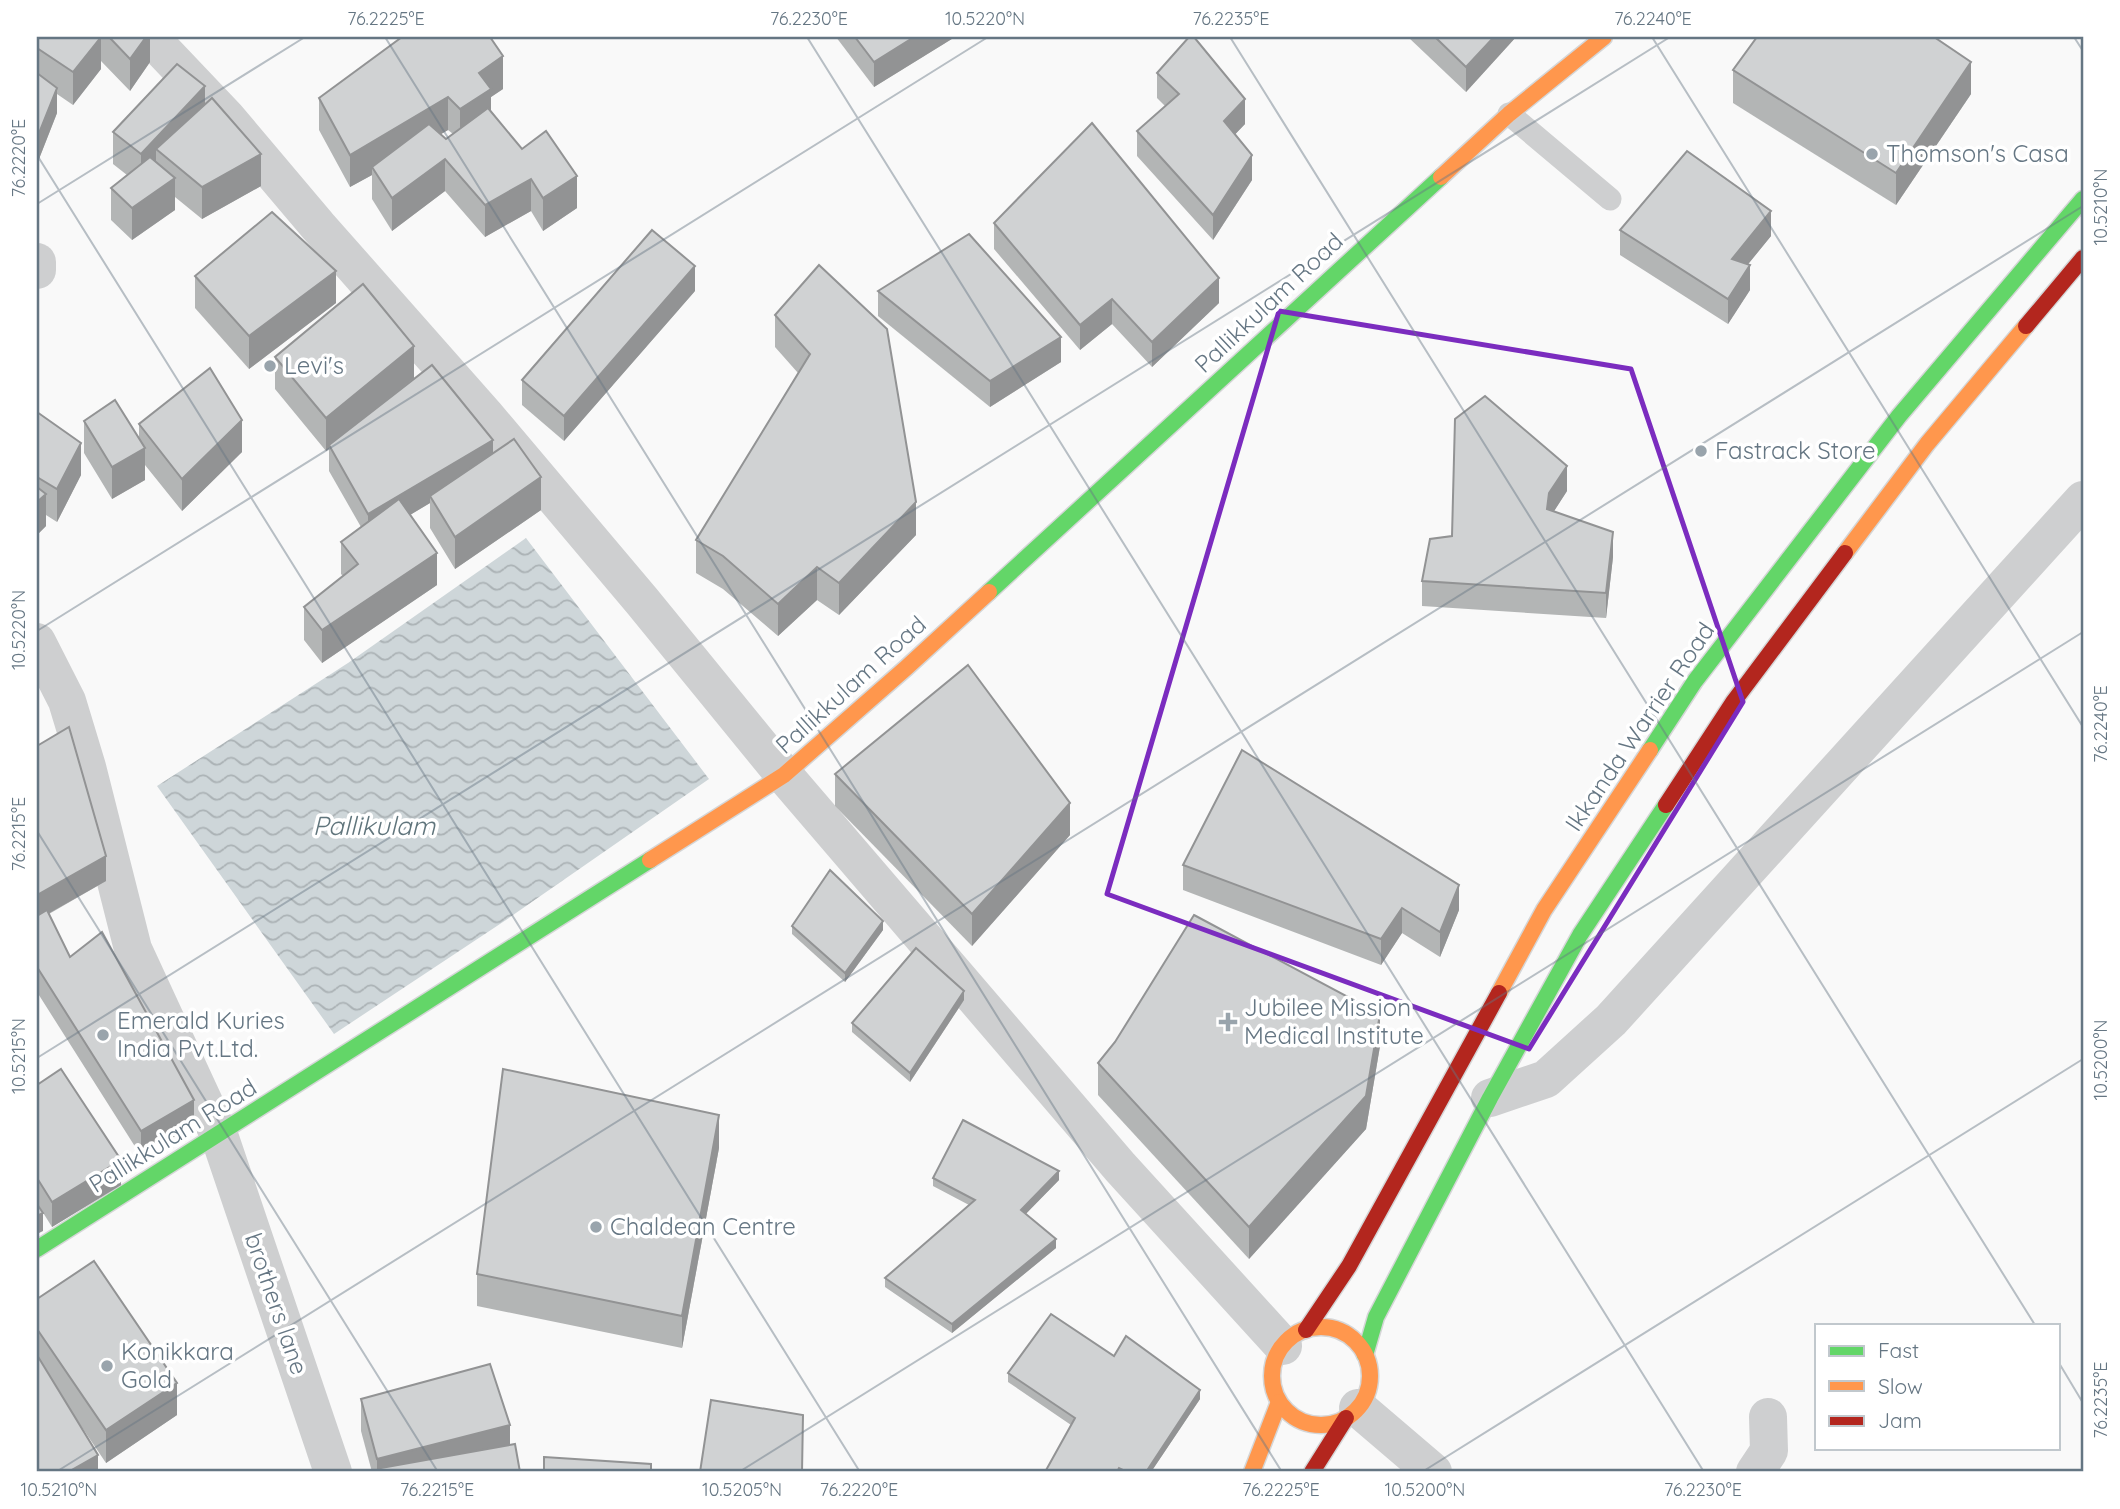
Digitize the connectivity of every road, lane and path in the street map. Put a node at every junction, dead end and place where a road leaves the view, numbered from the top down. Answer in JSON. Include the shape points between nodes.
{"nodes":[{"id":1,"x":150,"y":37,"type":"edge"},
{"id":2,"x":1604,"y":37,"type":"edge"},
{"id":3,"x":1509,"y":114,"type":"junction"},
{"id":4,"x":1610,"y":199,"type":"dead end"},
{"id":5,"x":2083,"y":199,"type":"edge"},
{"id":6,"x":2083,"y":258,"type":"edge"},
{"id":7,"x":37,"y":262,"type":"edge"},
{"id":8,"x":37,"y":270,"type":"edge"},
{"id":9,"x":2083,"y":500,"type":"edge"},
{"id":10,"x":37,"y":642,"type":"edge"},
{"id":11,"x":784,"y":775,"type":"junction"},
{"id":12,"x":1490,"y":1098,"type":"junction"},
{"id":13,"x":219,"y":1135,"type":"junction"},
{"id":14,"x":37,"y":1249,"type":"edge"},
{"id":15,"x":1295,"y":1338,"type":"junction"},
{"id":16,"x":1365,"y":1355,"type":"junction"},
{"id":17,"x":1279,"y":1402,"type":"junction"},
{"id":18,"x":1352,"y":1413,"type":"junction"},
{"id":19,"x":1768,"y":1417,"type":"dead end"},
{"id":20,"x":333,"y":1472,"type":"edge"},
{"id":21,"x":1252,"y":1472,"type":"edge"},
{"id":22,"x":1312,"y":1472,"type":"edge"},
{"id":23,"x":1433,"y":1472,"type":"edge"},
{"id":24,"x":1755,"y":1472,"type":"edge"}],
"edges":[{"from":1,"to":11,"type":"street","via":[[226,117],[485,415]]},
{"from":2,"to":3,"type":"main road","name":"Pallikkulam Road"},
{"from":3,"to":4,"type":"lane"},
{"from":3,"to":11,"type":"main road","name":"Pallikkulam Road"},
{"from":5,"to":15,"type":"main road","name":"Ikkanda Warrier Road","via":[[1899,416],[1695,681],[1544,910],[1349,1266]]},
{"from":6,"to":12,"type":"main road","via":[[1927,444],[1734,701],[1580,935]]},
{"from":7,"to":8,"type":"street"},
{"from":9,"to":12,"type":"street","via":[[1611,1020],[1546,1079]]},
{"from":10,"to":13,"type":"street","name":"brothers lane","via":[[67,701],[133,949]]},
{"from":11,"to":13,"type":"main road","name":"Pallikkulam Road"},
{"from":11,"to":15,"type":"street","via":[[1120,1167]]},
{"from":12,"to":16,"type":"main road","via":[[1376,1317]]},
{"from":13,"to":14,"type":"main road","name":"Pallikkulam Road"},
{"from":13,"to":20,"type":"street","name":"brothers lane"},
{"from":15,"to":16,"type":"main road","via":[[1320,1328],[1340,1332]]},
{"from":15,"to":17,"type":"main road","via":[[1275,1358],[1273,1388]]},
{"from":16,"to":18,"type":"main road","via":[[1369,1382]]},
{"from":17,"to":18,"type":"main road","via":[[1302,1422],[1317,1425]]},
{"from":17,"to":21,"type":"main road"},
{"from":18,"to":22,"type":"main road"},
{"from":18,"to":23,"type":"street"},
{"from":19,"to":24,"type":"street","via":[[1769,1451]]}]}
